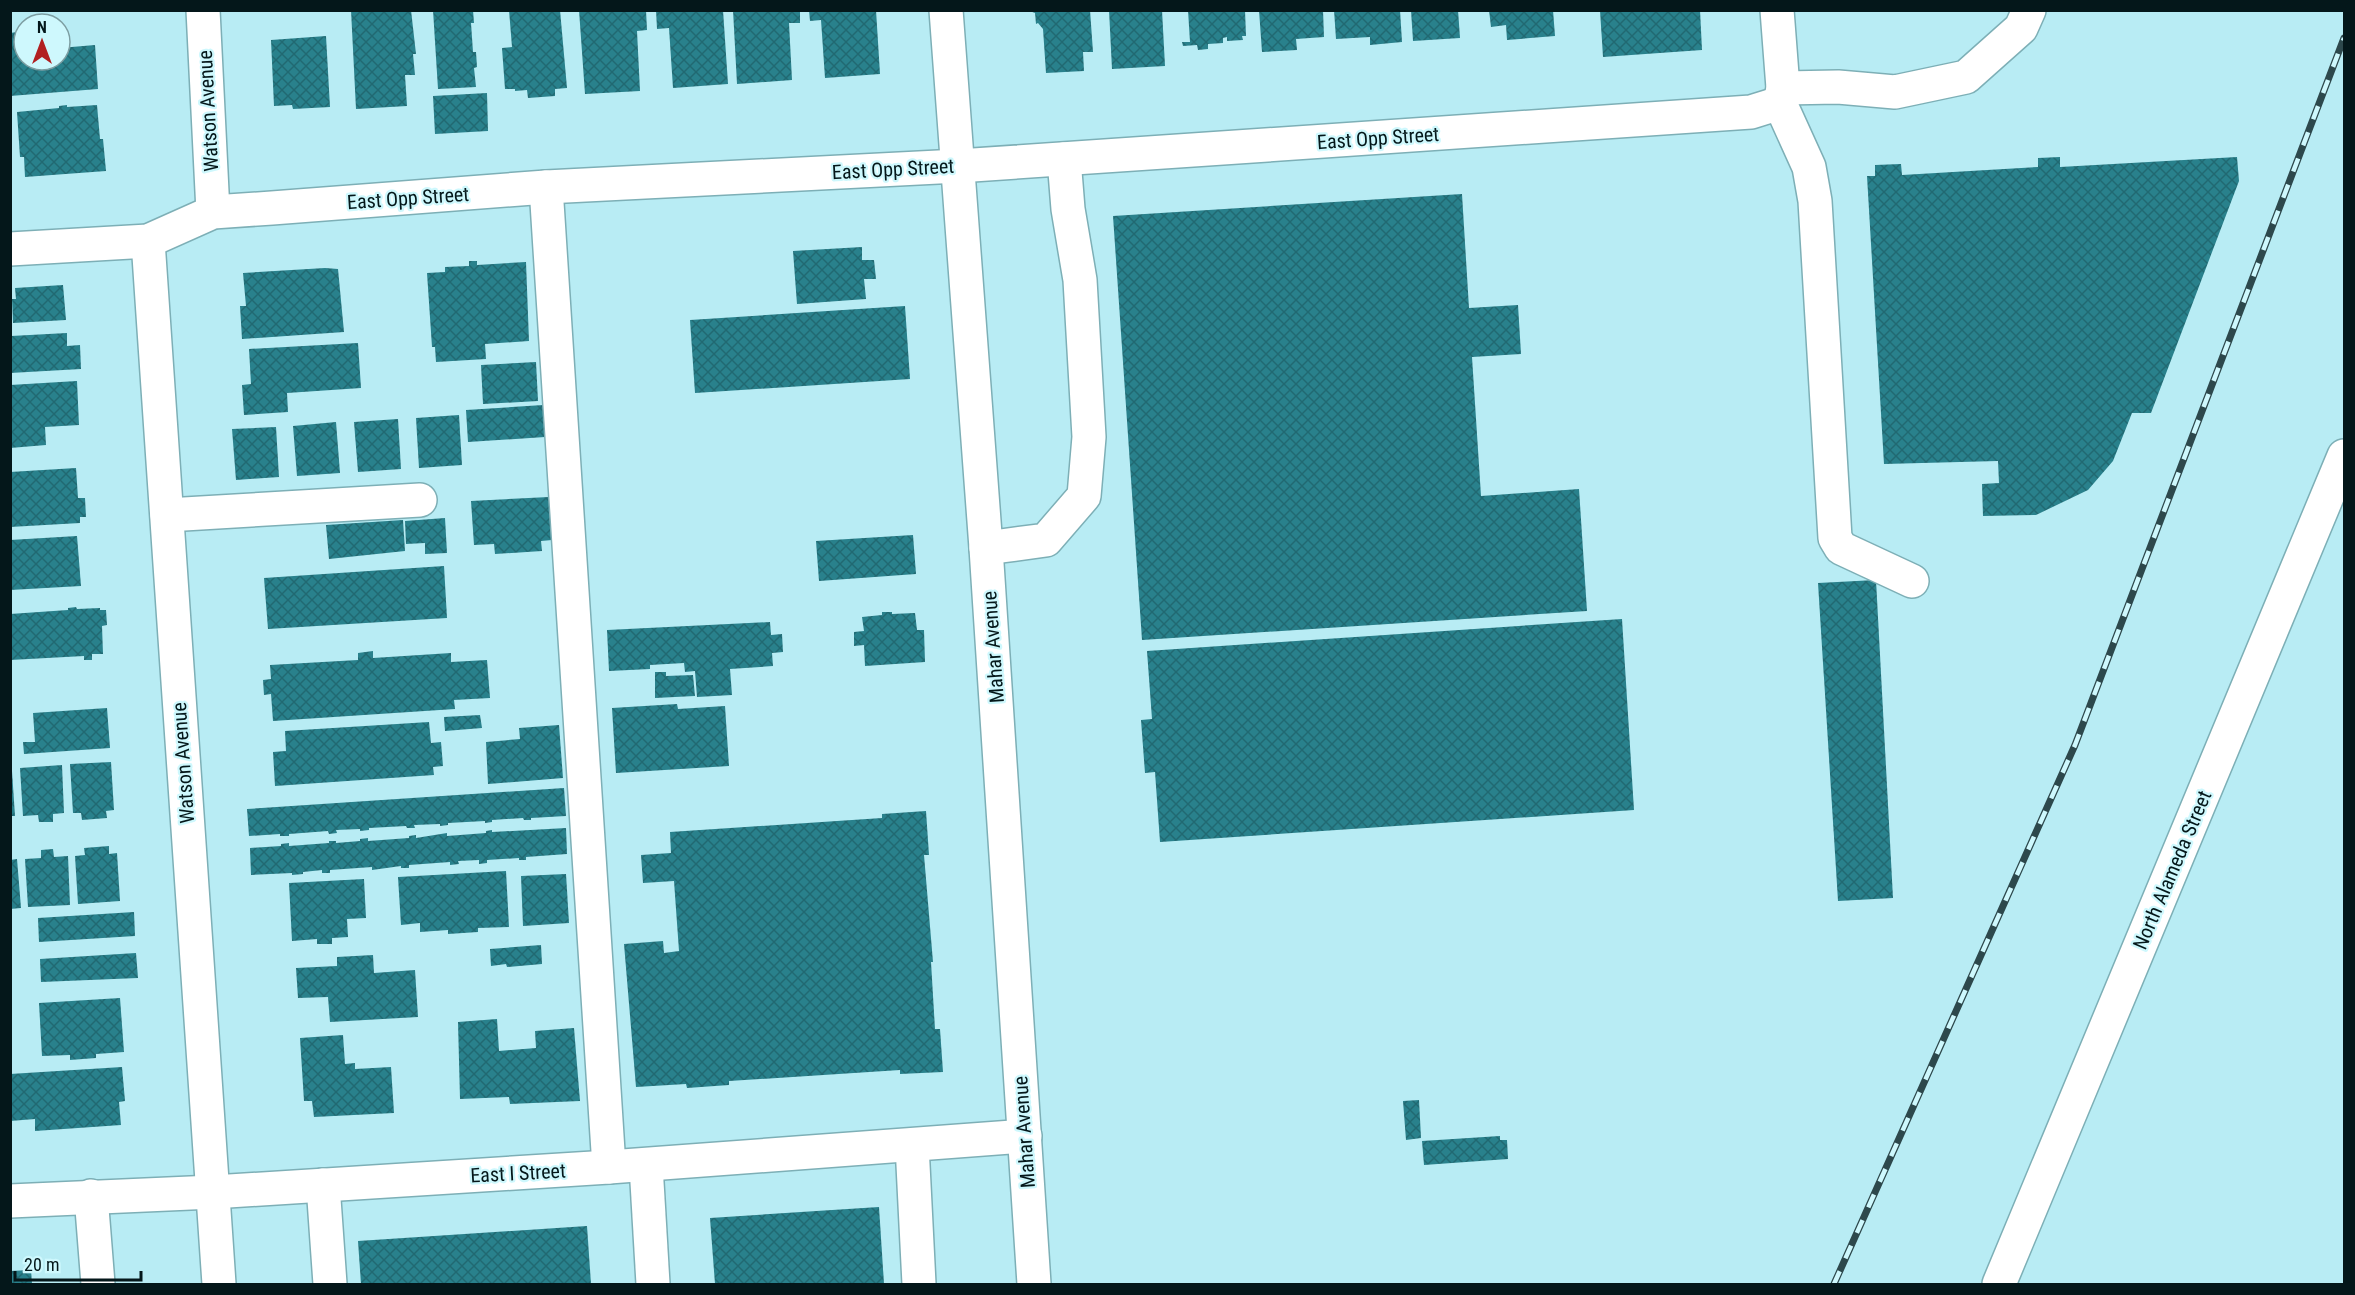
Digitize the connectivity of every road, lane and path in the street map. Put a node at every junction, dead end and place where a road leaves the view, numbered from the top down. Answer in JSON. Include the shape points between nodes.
{"nodes":[{"id":1,"x":203,"y":10,"type":"edge"},
{"id":2,"x":946,"y":10,"type":"edge"},
{"id":3,"x":1777,"y":10,"type":"edge"},
{"id":4,"x":2029,"y":10,"type":"edge"},
{"id":5,"x":1781,"y":95,"type":"junction"},
{"id":6,"x":1064,"y":159,"type":"junction"},
{"id":7,"x":958,"y":166,"type":"junction"},
{"id":8,"x":546,"y":187,"type":"junction"},
{"id":9,"x":213,"y":212,"type":"junction"},
{"id":10,"x":148,"y":241,"type":"junction"},
{"id":11,"x":10,"y":249,"type":"edge"},
{"id":12,"x":2344,"y":456,"type":"edge"},
{"id":13,"x":420,"y":500,"type":"dead end"},
{"id":14,"x":167,"y":515,"type":"junction"},
{"id":15,"x":986,"y":548,"type":"junction"},
{"id":16,"x":1911,"y":581,"type":"dead end"},
{"id":17,"x":1024,"y":1136,"type":"junction"},
{"id":18,"x":912,"y":1144,"type":"junction"},
{"id":19,"x":646,"y":1165,"type":"junction"},
{"id":20,"x":609,"y":1167,"type":"junction"},
{"id":21,"x":323,"y":1185,"type":"junction"},
{"id":22,"x":213,"y":1192,"type":"junction"},
{"id":23,"x":91,"y":1196,"type":"junction"},
{"id":24,"x":10,"y":1201,"type":"edge"},
{"id":25,"x":98,"y":1284,"type":"edge"},
{"id":26,"x":219,"y":1284,"type":"edge"},
{"id":27,"x":330,"y":1284,"type":"edge"},
{"id":28,"x":653,"y":1284,"type":"edge"},
{"id":29,"x":919,"y":1284,"type":"edge"},
{"id":30,"x":1034,"y":1284,"type":"edge"},
{"id":31,"x":1999,"y":1284,"type":"edge"}],
"edges":[{"from":1,"to":9,"type":"street","name":"Watson Avenue"},
{"from":2,"to":7,"type":"street","name":"Mahar Avenue"},
{"from":3,"to":5,"type":"street"},
{"from":4,"to":5,"type":"street","name":"East Opp Street","via":[[2021,28],[1966,77],[1895,92],[1838,87]]},
{"from":5,"to":6,"type":"street","name":"East Opp Street","via":[[1751,112]]},
{"from":5,"to":16,"type":"street","via":[[1809,167],[1815,201],[1835,538],[1841,548]]},
{"from":6,"to":7,"type":"street","name":"East Opp Street"},
{"from":6,"to":15,"type":"street","via":[[1080,280],[1088,426],[1084,496],[1046,540]]},
{"from":7,"to":8,"type":"street","name":"East Opp Street"},
{"from":7,"to":15,"type":"street","name":"Mahar Avenue"},
{"from":8,"to":9,"type":"street","name":"East Opp Street"},
{"from":8,"to":20,"type":"street"},
{"from":9,"to":10,"type":"street","name":"East Opp Street"},
{"from":10,"to":11,"type":"street","name":"East Opp Street"},
{"from":10,"to":14,"type":"street","name":"Watson Avenue"},
{"from":12,"to":31,"type":"street","name":"North Alameda Street"},
{"from":13,"to":14,"type":"street"},
{"from":14,"to":22,"type":"street","name":"Watson Avenue"},
{"from":15,"to":17,"type":"street","name":"Mahar Avenue"},
{"from":17,"to":18,"type":"street","name":"East I Street"},
{"from":17,"to":30,"type":"street","name":"Mahar Avenue"},
{"from":18,"to":19,"type":"street","name":"East I Street"},
{"from":18,"to":29,"type":"street"},
{"from":19,"to":20,"type":"street","name":"East I Street"},
{"from":19,"to":28,"type":"street"},
{"from":20,"to":21,"type":"street","name":"East I Street"},
{"from":21,"to":22,"type":"street","name":"East I Street"},
{"from":21,"to":27,"type":"street"},
{"from":22,"to":23,"type":"street","name":"East I Street"},
{"from":22,"to":26,"type":"street","name":"Watson Avenue"},
{"from":23,"to":24,"type":"street","name":"East I Street"},
{"from":23,"to":25,"type":"street"}]}
